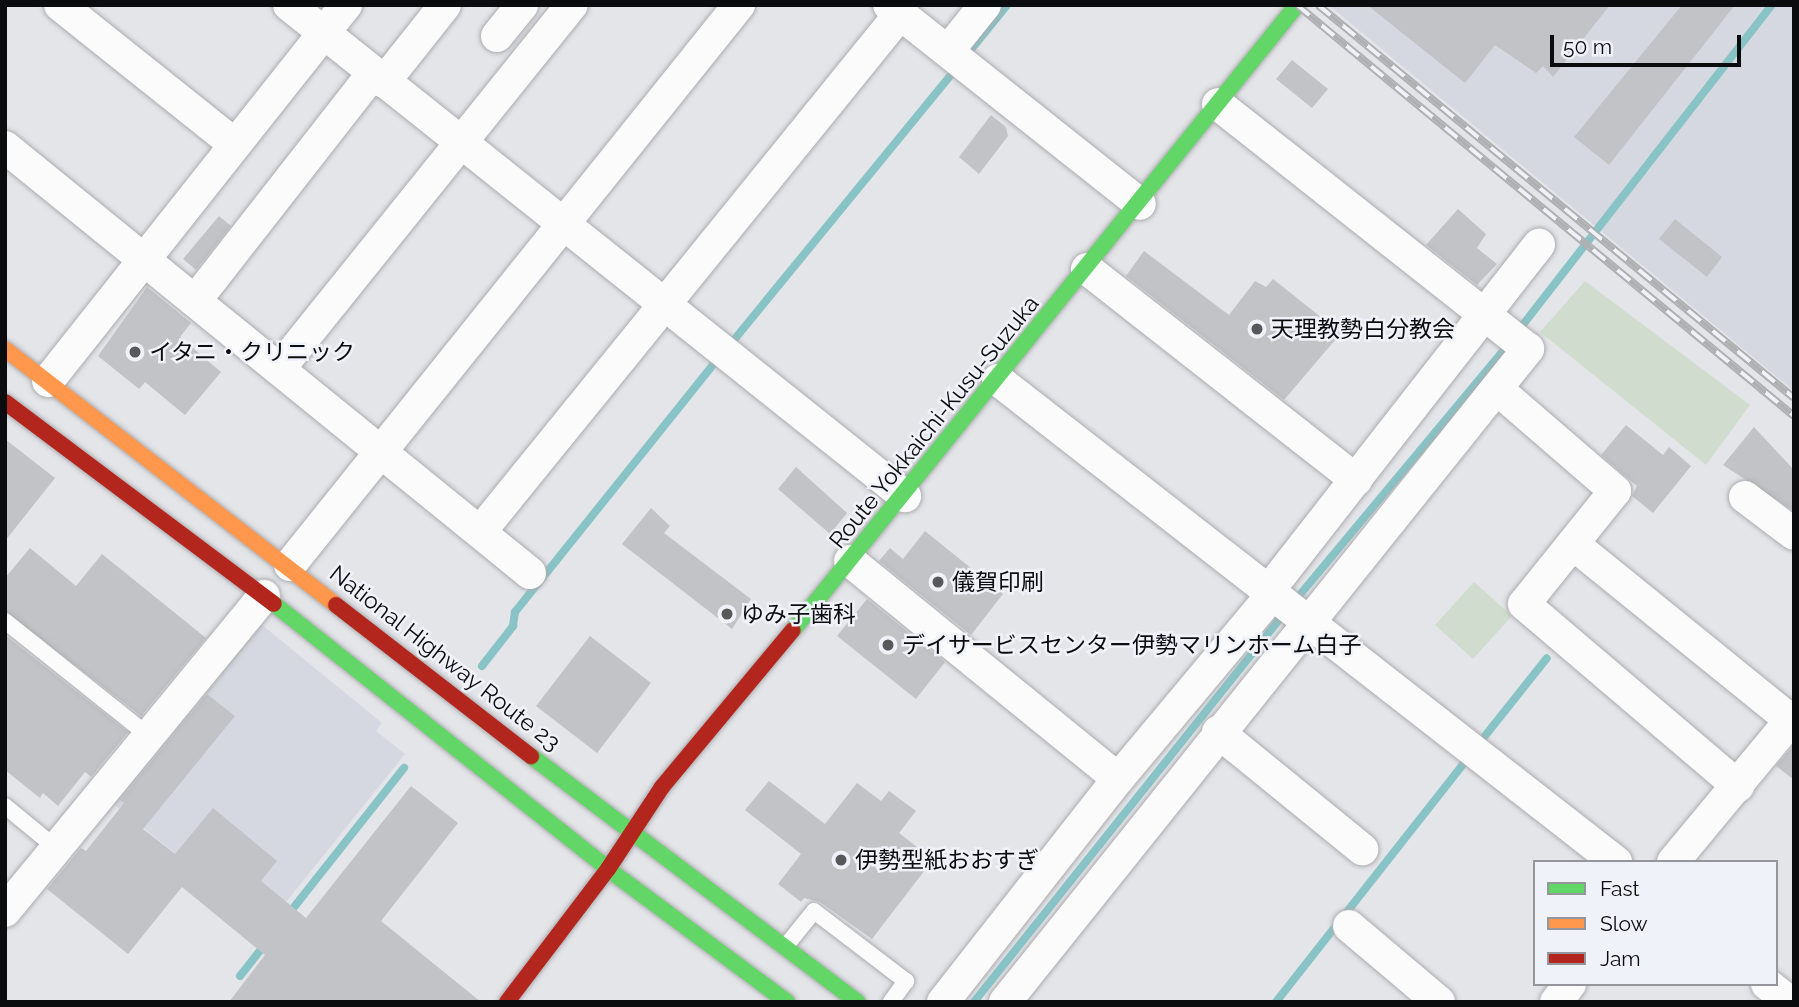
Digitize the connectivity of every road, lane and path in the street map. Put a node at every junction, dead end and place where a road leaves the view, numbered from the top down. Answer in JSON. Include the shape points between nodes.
{"nodes":[{"id":1,"x":60,"y":5,"type":"edge"},
{"id":2,"x":289,"y":5,"type":"edge"},
{"id":3,"x":346,"y":5,"type":"edge"},
{"id":4,"x":446,"y":5,"type":"edge"},
{"id":5,"x":522,"y":5,"type":"edge"},
{"id":6,"x":572,"y":5,"type":"edge"},
{"id":7,"x":739,"y":5,"type":"edge"},
{"id":8,"x":985,"y":5,"type":"edge"},
{"id":9,"x":1297,"y":5,"type":"edge"},
{"id":10,"x":895,"y":9,"type":"edge"},
{"id":11,"x":324,"y":34,"type":"junction"},
{"id":12,"x":497,"y":36,"type":"dead end"},
{"id":13,"x":956,"y":58,"type":"junction"},
{"id":14,"x":379,"y":78,"type":"junction"},
{"id":15,"x":1218,"y":104,"type":"junction"},
{"id":16,"x":461,"y":142,"type":"junction"},
{"id":17,"x":234,"y":144,"type":"junction"},
{"id":18,"x":5,"y":147,"type":"edge"},
{"id":19,"x":1140,"y":204,"type":"junction"},
{"id":20,"x":565,"y":226,"type":"junction"},
{"id":21,"x":1539,"y":244,"type":"dead end"},
{"id":22,"x":145,"y":260,"type":"junction"},
{"id":23,"x":1087,"y":270,"type":"junction"},
{"id":24,"x":195,"y":301,"type":"junction"},
{"id":25,"x":665,"y":304,"type":"junction"},
{"id":26,"x":1490,"y":318,"type":"junction"},
{"id":27,"x":5,"y":349,"type":"edge"},
{"id":28,"x":279,"y":369,"type":"junction"},
{"id":29,"x":998,"y":380,"type":"junction"},
{"id":30,"x":48,"y":381,"type":"junction"},
{"id":31,"x":1497,"y":388,"type":"junction"},
{"id":32,"x":5,"y":402,"type":"edge"},
{"id":33,"x":383,"y":451,"type":"junction"},
{"id":34,"x":1356,"y":480,"type":"junction"},
{"id":35,"x":905,"y":496,"type":"junction"},
{"id":36,"x":1745,"y":497,"type":"dead end"},
{"id":37,"x":480,"y":532,"type":"junction"},
{"id":38,"x":1794,"y":534,"type":"edge"},
{"id":39,"x":1573,"y":544,"type":"junction"},
{"id":40,"x":850,"y":561,"type":"junction"},
{"id":41,"x":290,"y":565,"type":"junction"},
{"id":42,"x":530,"y":573,"type":"dead end"},
{"id":43,"x":1272,"y":595,"type":"junction"},
{"id":44,"x":264,"y":596,"type":"junction"},
{"id":45,"x":5,"y":621,"type":"edge"},
{"id":46,"x":1307,"y":622,"type":"junction"},
{"id":47,"x":1792,"y":718,"type":"edge"},
{"id":48,"x":1218,"y":732,"type":"junction"},
{"id":49,"x":148,"y":735,"type":"junction"},
{"id":50,"x":1118,"y":779,"type":"junction"},
{"id":51,"x":1738,"y":786,"type":"junction"},
{"id":52,"x":5,"y":806,"type":"edge"},
{"id":53,"x":635,"y":834,"type":"junction"},
{"id":54,"x":55,"y":847,"type":"junction"},
{"id":55,"x":1362,"y":849,"type":"dead end"},
{"id":56,"x":1613,"y":860,"type":"edge"},
{"id":57,"x":1675,"y":860,"type":"edge"},
{"id":58,"x":608,"y":869,"type":"junction"},
{"id":59,"x":5,"y":911,"type":"edge"},
{"id":60,"x":1349,"y":926,"type":"dead end"},
{"id":61,"x":785,"y":947,"type":"junction"},
{"id":62,"x":1568,"y":986,"type":"edge"},
{"id":63,"x":1769,"y":986,"type":"edge"},
{"id":64,"x":507,"y":1002,"type":"edge"},
{"id":65,"x":787,"y":1002,"type":"edge"},
{"id":66,"x":858,"y":1002,"type":"edge"},
{"id":67,"x":891,"y":1002,"type":"edge"},
{"id":68,"x":943,"y":1002,"type":"edge"},
{"id":69,"x":1005,"y":1002,"type":"edge"},
{"id":70,"x":1439,"y":1002,"type":"edge"},
{"id":71,"x":1556,"y":1002,"type":"edge"},
{"id":72,"x":1789,"y":1002,"type":"edge"}],
"edges":[{"from":1,"to":17,"type":"street"},
{"from":2,"to":11,"type":"street"},
{"from":3,"to":11,"type":"street"},
{"from":4,"to":14,"type":"street"},
{"from":5,"to":12,"type":"street"},
{"from":6,"to":16,"type":"street"},
{"from":7,"to":20,"type":"street"},
{"from":8,"to":13,"type":"street"},
{"from":9,"to":15,"type":"main road","name":"Route Yokkaichi-Kusu-Suzuka"},
{"from":10,"to":13,"type":"street"},
{"from":10,"to":25,"type":"street"},
{"from":11,"to":14,"type":"street"},
{"from":11,"to":17,"type":"street"},
{"from":13,"to":19,"type":"street"},
{"from":14,"to":16,"type":"street"},
{"from":14,"to":24,"type":"street"},
{"from":15,"to":19,"type":"main road","name":"Route Yokkaichi-Kusu-Suzuka"},
{"from":15,"to":26,"type":"street"},
{"from":16,"to":20,"type":"street"},
{"from":16,"to":28,"type":"street"},
{"from":17,"to":22,"type":"street"},
{"from":18,"to":22,"type":"street"},
{"from":19,"to":23,"type":"main road","name":"Route Yokkaichi-Kusu-Suzuka"},
{"from":20,"to":25,"type":"street"},
{"from":20,"to":33,"type":"street"},
{"from":21,"to":26,"type":"street"},
{"from":22,"to":24,"type":"street"},
{"from":22,"to":30,"type":"street"},
{"from":23,"to":29,"type":"main road","name":"Route Yokkaichi-Kusu-Suzuka"},
{"from":23,"to":34,"type":"street"},
{"from":24,"to":28,"type":"street"},
{"from":25,"to":35,"type":"street"},
{"from":25,"to":37,"type":"street"},
{"from":26,"to":31,"type":"street","via":[[1528,349]]},
{"from":26,"to":34,"type":"street"},
{"from":27,"to":30,"type":"main road","name":"National Highway Route 23"},
{"from":28,"to":33,"type":"street"},
{"from":29,"to":35,"type":"main road","name":"Route Yokkaichi-Kusu-Suzuka"},
{"from":29,"to":43,"type":"street"},
{"from":30,"to":41,"type":"main road","name":"National Highway Route 23"},
{"from":31,"to":39,"type":"street","via":[[1615,491]]},
{"from":31,"to":46,"type":"street"},
{"from":32,"to":44,"type":"main road"},
{"from":33,"to":37,"type":"street"},
{"from":33,"to":41,"type":"street"},
{"from":34,"to":43,"type":"street","via":[[1273,584]]},
{"from":35,"to":40,"type":"main road","name":"Route Yokkaichi-Kusu-Suzuka"},
{"from":36,"to":38,"type":"street"},
{"from":37,"to":42,"type":"street"},
{"from":39,"to":47,"type":"street"},
{"from":39,"to":51,"type":"street","via":[[1524,604]]},
{"from":40,"to":50,"type":"street"},
{"from":40,"to":53,"type":"main road","name":"Route Yokkaichi-Kusu-Suzuka","via":[[663,786]]},
{"from":41,"to":53,"type":"main road","name":"National Highway Route 23"},
{"from":43,"to":46,"type":"street"},
{"from":43,"to":50,"type":"street"},
{"from":44,"to":49,"type":"street"},
{"from":44,"to":58,"type":"main road"},
{"from":45,"to":49,"type":"lane"},
{"from":46,"to":48,"type":"street"},
{"from":46,"to":56,"type":"street"},
{"from":47,"to":51,"type":"street"},
{"from":48,"to":55,"type":"street"},
{"from":48,"to":69,"type":"street"},
{"from":49,"to":54,"type":"street"},
{"from":50,"to":68,"type":"street"},
{"from":51,"to":57,"type":"street"},
{"from":52,"to":54,"type":"lane"},
{"from":53,"to":58,"type":"main road","name":"Route Yokkaichi-Kusu-Suzuka"},
{"from":53,"to":61,"type":"main road","name":"National Highway Route 23"},
{"from":54,"to":59,"type":"street"},
{"from":58,"to":64,"type":"main road","name":"Route Yokkaichi-Kusu-Suzuka"},
{"from":58,"to":65,"type":"main road"},
{"from":60,"to":70,"type":"street"},
{"from":61,"to":66,"type":"main road","name":"National Highway Route 23"},
{"from":61,"to":67,"type":"lane","via":[[814,911],[906,981]]},
{"from":62,"to":71,"type":"street"},
{"from":63,"to":72,"type":"street"}]}
